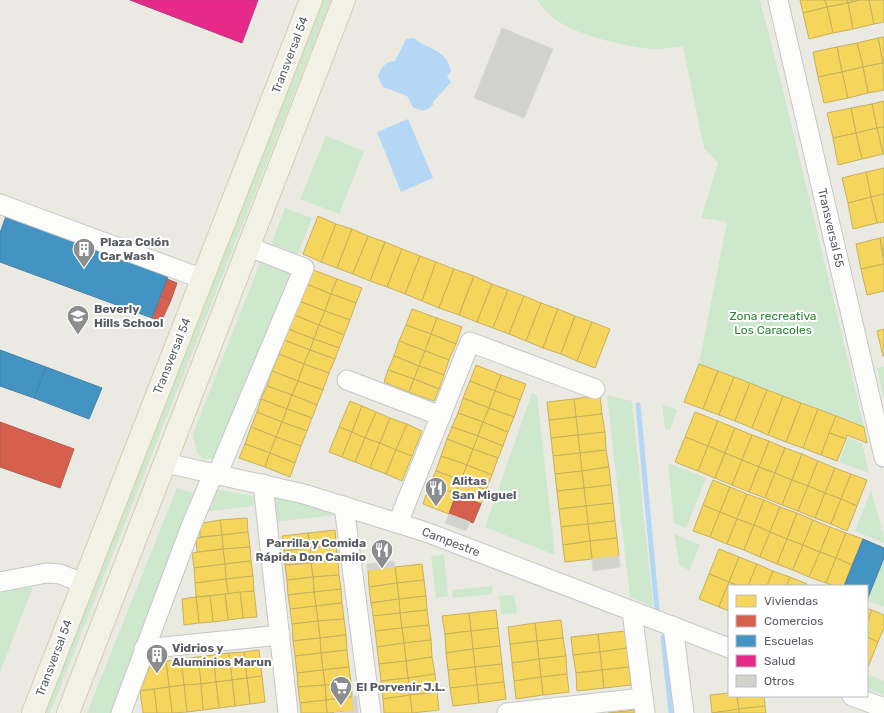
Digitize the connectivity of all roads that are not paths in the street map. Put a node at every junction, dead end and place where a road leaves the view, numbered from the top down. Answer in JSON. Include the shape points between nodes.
{"nodes":[{"id":1,"x":311,"y":0,"type":"edge"},
{"id":2,"x":344,"y":0,"type":"edge"},
{"id":3,"x":778,"y":0,"type":"edge"},
{"id":4,"x":0,"y":204,"type":"edge"},
{"id":5,"x":249,"y":248,"type":"junction"},
{"id":6,"x":203,"y":279,"type":"junction"},
{"id":7,"x":347,"y":380,"type":"dead end"},
{"id":8,"x":595,"y":389,"type":"dead end"},
{"id":9,"x":441,"y":416,"type":"junction"},
{"id":10,"x":880,"y":419,"type":"edge"},
{"id":11,"x":884,"y":457,"type":"edge"},
{"id":12,"x":166,"y":463,"type":"junction"},
{"id":13,"x":215,"y":475,"type":"junction"},
{"id":14,"x":263,"y":484,"type":"junction"},
{"id":15,"x":344,"y":506,"type":"junction"},
{"id":16,"x":398,"y":523,"type":"junction"},
{"id":17,"x":0,"y":582,"type":"edge"},
{"id":18,"x":83,"y":583,"type":"junction"},
{"id":19,"x":632,"y":611,"type":"junction"},
{"id":20,"x":673,"y":626,"type":"junction"},
{"id":21,"x":280,"y":635,"type":"junction"},
{"id":22,"x":728,"y":648,"type":"edge"},
{"id":23,"x":144,"y":650,"type":"junction"},
{"id":24,"x":855,"y":697,"type":"edge"},
{"id":25,"x":644,"y":706,"type":"edge"},
{"id":26,"x":884,"y":708,"type":"edge"},
{"id":27,"x":561,"y":710,"type":"edge"},
{"id":28,"x":33,"y":713,"type":"edge"},
{"id":29,"x":68,"y":713,"type":"edge"},
{"id":30,"x":120,"y":713,"type":"edge"},
{"id":31,"x":287,"y":713,"type":"edge"},
{"id":32,"x":370,"y":713,"type":"edge"},
{"id":33,"x":507,"y":713,"type":"edge"},
{"id":34,"x":684,"y":713,"type":"edge"}],
"edges":[{"from":1,"to":6,"type":"main road","name":"Transversal 54"},
{"from":2,"to":5,"type":"main road"},
{"from":3,"to":10,"type":"street","name":"Transversal 55"},
{"from":4,"to":6,"type":"street"},
{"from":5,"to":12,"type":"main road"},
{"from":5,"to":13,"type":"street","via":[[304,268]]},
{"from":6,"to":18,"type":"main road","name":"Transversal 54"},
{"from":7,"to":9,"type":"street"},
{"from":8,"to":9,"type":"street","via":[[470,342]]},
{"from":9,"to":16,"type":"street"},
{"from":10,"to":11,"type":"street","name":"Transversal 55"},
{"from":12,"to":13,"type":"street","name":"Campestre"},
{"from":12,"to":29,"type":"main road"},
{"from":13,"to":14,"type":"street","name":"Campestre"},
{"from":13,"to":23,"type":"street","via":[[191,526]]},
{"from":14,"to":15,"type":"street","name":"Campestre"},
{"from":14,"to":21,"type":"street"},
{"from":15,"to":16,"type":"street","name":"Campestre"},
{"from":15,"to":32,"type":"street"},
{"from":16,"to":19,"type":"street","name":"Campestre"},
{"from":17,"to":18,"type":"street","via":[[47,573],[60,574]]},
{"from":18,"to":28,"type":"main road","name":"Transversal 54"},
{"from":19,"to":20,"type":"street","name":"Campestre"},
{"from":19,"to":25,"type":"street"},
{"from":20,"to":22,"type":"street","name":"Campestre"},
{"from":20,"to":34,"type":"street"},
{"from":21,"to":23,"type":"street"},
{"from":21,"to":31,"type":"street"},
{"from":23,"to":30,"type":"street"},
{"from":24,"to":26,"type":"street"},
{"from":25,"to":27,"type":"street"},
{"from":27,"to":33,"type":"street"}]}
